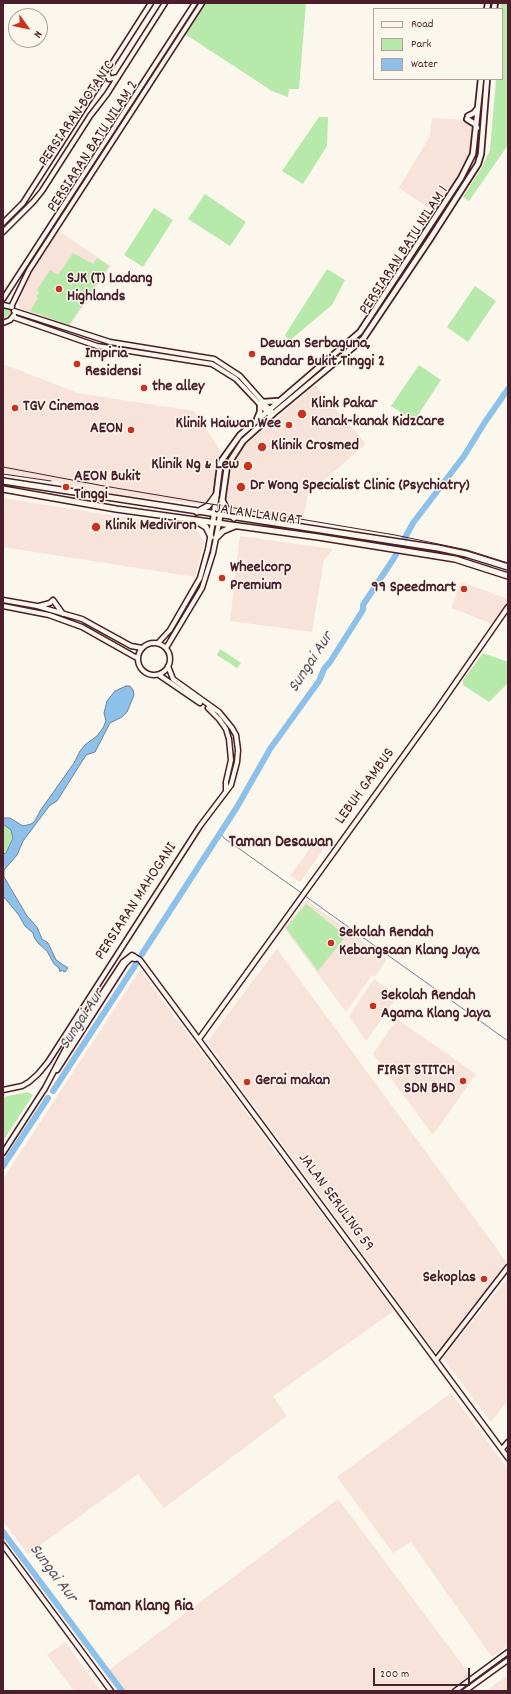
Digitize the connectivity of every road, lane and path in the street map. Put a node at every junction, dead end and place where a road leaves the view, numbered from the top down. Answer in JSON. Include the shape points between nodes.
{"nodes":[{"id":1,"x":151,"y":3,"type":"edge"},
{"id":2,"x":166,"y":3,"type":"edge"},
{"id":3,"x":195,"y":3,"type":"edge"},
{"id":4,"x":202,"y":3,"type":"edge"},
{"id":5,"x":107,"y":71,"type":"junction"},
{"id":6,"x":118,"y":77,"type":"junction"},
{"id":7,"x":481,"y":80,"type":"edge"},
{"id":8,"x":487,"y":80,"type":"edge"},
{"id":9,"x":485,"y":105,"type":"junction"},
{"id":10,"x":478,"y":108,"type":"junction"},
{"id":11,"x":478,"y":118,"type":"junction"},
{"id":12,"x":477,"y":128,"type":"junction"},
{"id":13,"x":482,"y":133,"type":"junction"},
{"id":14,"x":460,"y":178,"type":"junction"},
{"id":15,"x":446,"y":213,"type":"junction"},
{"id":16,"x":3,"y":223,"type":"edge"},
{"id":17,"x":3,"y":232,"type":"edge"},
{"id":18,"x":46,"y":233,"type":"junction"},
{"id":19,"x":50,"y":236,"type":"junction"},
{"id":20,"x":420,"y":239,"type":"junction"},
{"id":21,"x":3,"y":299,"type":"edge"},
{"id":22,"x":3,"y":306,"type":"edge"},
{"id":23,"x":13,"y":309,"type":"junction"},
{"id":24,"x":13,"y":317,"type":"junction"},
{"id":25,"x":3,"y":323,"type":"edge"},
{"id":26,"x":280,"y":400,"type":"junction"},
{"id":27,"x":261,"y":403,"type":"junction"},
{"id":28,"x":268,"y":410,"type":"junction"},
{"id":29,"x":272,"y":415,"type":"junction"},
{"id":30,"x":256,"y":420,"type":"junction"},
{"id":31,"x":3,"y":481,"type":"edge"},
{"id":32,"x":3,"y":489,"type":"edge"},
{"id":33,"x":216,"y":495,"type":"junction"},
{"id":34,"x":222,"y":500,"type":"junction"},
{"id":35,"x":197,"y":512,"type":"junction"},
{"id":36,"x":217,"y":515,"type":"junction"},
{"id":37,"x":234,"y":518,"type":"junction"},
{"id":38,"x":192,"y":519,"type":"junction"},
{"id":39,"x":216,"y":522,"type":"junction"},
{"id":40,"x":238,"y":526,"type":"junction"},
{"id":41,"x":214,"y":538,"type":"junction"},
{"id":42,"x":508,"y":567,"type":"edge"},
{"id":43,"x":492,"y":571,"type":"junction"},
{"id":44,"x":508,"y":576,"type":"edge"},
{"id":45,"x":508,"y":580,"type":"edge"},
{"id":46,"x":3,"y":600,"type":"edge"},
{"id":47,"x":3,"y":606,"type":"edge"},
{"id":48,"x":38,"y":607,"type":"junction"},
{"id":49,"x":508,"y":607,"type":"edge"},
{"id":50,"x":63,"y":614,"type":"junction"},
{"id":51,"x":158,"y":644,"type":"junction"},
{"id":52,"x":142,"y":648,"type":"junction"},
{"id":53,"x":166,"y":648,"type":"junction"},
{"id":54,"x":137,"y":658,"type":"junction"},
{"id":55,"x":168,"y":666,"type":"junction"},
{"id":56,"x":159,"y":675,"type":"junction"},
{"id":57,"x":226,"y":791,"type":"junction"},
{"id":58,"x":199,"y":1039,"type":"junction"},
{"id":59,"x":3,"y":1090,"type":"edge"},
{"id":60,"x":3,"y":1153,"type":"edge"},
{"id":61,"x":508,"y":1267,"type":"edge"},
{"id":62,"x":436,"y":1360,"type":"junction"},
{"id":63,"x":508,"y":1442,"type":"edge"},
{"id":64,"x":502,"y":1449,"type":"junction"},
{"id":65,"x":508,"y":1458,"type":"edge"},
{"id":66,"x":3,"y":1545,"type":"edge"},
{"id":67,"x":508,"y":1652,"type":"edge"},
{"id":68,"x":508,"y":1660,"type":"edge"},
{"id":69,"x":111,"y":1691,"type":"edge"},
{"id":70,"x":455,"y":1691,"type":"edge"},
{"id":71,"x":465,"y":1691,"type":"edge"}],
"edges":[{"from":1,"to":5,"type":"main road","name":"PERSIARAN BOTANIC"},
{"from":2,"to":6,"type":"main road","name":"PERSIARAN BOTANIC"},
{"from":3,"to":18,"type":"main road","name":"PERSIARAN BATU NILAM 2"},
{"from":4,"to":19,"type":"main road","name":"PERSIARAN BATU NILAM 2"},
{"from":5,"to":6,"type":"main road","via":[[109,79]]},
{"from":5,"to":16,"type":"main road","name":"PERSIARAN BOTANIC","via":[[23,203]]},
{"from":6,"to":17,"type":"main road","name":"PERSIARAN BOTANIC","via":[[42,191]]},
{"from":7,"to":10,"type":"main road","name":"PERSIARAN BATU NILAM 1"},
{"from":8,"to":9,"type":"main road","name":"PERSIARAN BATU NILAM 1"},
{"from":9,"to":11,"type":"main road"},
{"from":9,"to":13,"type":"main road","name":"PERSIARAN BATU NILAM 1"},
{"from":10,"to":11,"type":"main road","name":"PERSIARAN BATU NILAM 1"},
{"from":10,"to":12,"type":"main road","via":[[468,117]]},
{"from":11,"to":12,"type":"main road","name":"PERSIARAN BATU NILAM 1"},
{"from":11,"to":13,"type":"main road"},
{"from":12,"to":14,"type":"main road","name":"PERSIARAN BATU NILAM 1","via":[[472,158]]},
{"from":13,"to":15,"type":"main road","name":"PERSIARAN BATU NILAM 1","via":[[478,164]]},
{"from":14,"to":15,"type":"main road","via":[[447,202]]},
{"from":14,"to":20,"type":"main road","name":"PERSIARAN BATU NILAM 1"},
{"from":15,"to":20,"type":"main road","via":[[439,216],[426,235]]},
{"from":15,"to":29,"type":"main road","name":"PERSIARAN BATU NILAM 1","via":[[363,339]]},
{"from":18,"to":19,"type":"main road"},
{"from":18,"to":21,"type":"main road","name":"PERSIARAN BATU NILAM 2"},
{"from":19,"to":23,"type":"main road","name":"PERSIARAN BATU NILAM 2","via":[[23,279]]},
{"from":20,"to":26,"type":"main road","name":"PERSIARAN BATU NILAM 1","via":[[360,332]]},
{"from":22,"to":23,"type":"main road"},
{"from":23,"to":24,"type":"main road","name":"PERSIARAN BATU NILAM 2"},
{"from":23,"to":27,"type":"main road","via":[[110,342],[214,359],[240,376]]},
{"from":24,"to":25,"type":"main road"},
{"from":24,"to":27,"type":"main road","via":[[97,346],[212,364],[236,379]]},
{"from":26,"to":27,"type":"main road"},
{"from":26,"to":28,"type":"main road","name":"PERSIARAN BATU NILAM 1"},
{"from":27,"to":28,"type":"main road"},
{"from":27,"to":30,"type":"main road"},
{"from":28,"to":29,"type":"main road"},
{"from":28,"to":30,"type":"main road","name":"PERSIARAN BATU NILAM 1"},
{"from":29,"to":34,"type":"main road","name":"PERSIARAN BATU NILAM 1","via":[[247,437],[228,463]]},
{"from":30,"to":33,"type":"main road","name":"PERSIARAN BATU NILAM 1","via":[[240,435],[222,460]]},
{"from":31,"to":35,"type":"highway","name":"JALAN LANGAT"},
{"from":32,"to":38,"type":"highway","name":"JALAN LANGAT","via":[[116,509]]},
{"from":33,"to":35,"type":"highway","via":[[208,506]]},
{"from":33,"to":36,"type":"main road","name":"PERSIARAN BATU NILAM 1"},
{"from":34,"to":36,"type":"main road","name":"PERSIARAN BATU NILAM 1"},
{"from":34,"to":37,"type":"highway"},
{"from":35,"to":36,"type":"highway","name":"JALAN LANGAT"},
{"from":36,"to":37,"type":"highway","name":"JALAN LANGAT"},
{"from":36,"to":39,"type":"main road","name":"PERSIARAN BATU NILAM 1"},
{"from":37,"to":42,"type":"highway","name":"JALAN LANGAT","via":[[466,554]]},
{"from":38,"to":39,"type":"highway","name":"JALAN LANGAT"},
{"from":38,"to":41,"type":"highway","via":[[206,527]]},
{"from":39,"to":40,"type":"highway","name":"JALAN LANGAT"},
{"from":39,"to":41,"type":"main road"},
{"from":40,"to":41,"type":"highway","via":[[223,531]]},
{"from":40,"to":43,"type":"highway","name":"JALAN LANGAT","via":[[455,559]]},
{"from":41,"to":51,"type":"main road","via":[[197,584],[170,630]]},
{"from":41,"to":53,"type":"main road","via":[[212,558],[202,588]]},
{"from":43,"to":44,"type":"highway","name":"JALAN LANGAT"},
{"from":43,"to":45,"type":"main road"},
{"from":46,"to":48,"type":"main road"},
{"from":47,"to":54,"type":"main road","via":[[50,615],[82,627]]},
{"from":48,"to":50,"type":"main road"},
{"from":48,"to":50,"type":"main road","via":[[53,600]]},
{"from":49,"to":58,"type":"main road","name":"LEBUH GAMBUS"},
{"from":50,"to":52,"type":"main road","via":[[91,623],[131,646]]},
{"from":51,"to":52,"type":"main road","via":[[149,643]]},
{"from":51,"to":53,"type":"main road"},
{"from":52,"to":54,"type":"main road"},
{"from":53,"to":55,"type":"main road","via":[[170,657]]},
{"from":54,"to":56,"type":"main road","via":[[140,669],[154,676]]},
{"from":55,"to":56,"type":"main road"},
{"from":55,"to":57,"type":"main road","name":"PERSIARAN MAHOGANI","via":[[173,679],[223,716],[236,735],[237,762]]},
{"from":56,"to":57,"type":"main road","name":"PERSIARAN MAHOGANI","via":[[212,711],[226,729],[231,760]]},
{"from":57,"to":59,"type":"main road","name":"PERSIARAN MAHOGANI","via":[[200,826],[48,1062],[29,1082]]},
{"from":58,"to":60,"type":"main road","name":"JALAN SERULING 59","via":[[143,963],[132,955],[123,962],[65,1050],[44,1090]]},
{"from":58,"to":62,"type":"main road","name":"JALAN SERULING 59"},
{"from":61,"to":62,"type":"main road"},
{"from":62,"to":64,"type":"main road","name":"JALAN SERULING 59"},
{"from":63,"to":64,"type":"main road"},
{"from":64,"to":65,"type":"main road","name":"JALAN SERULING 59"},
{"from":66,"to":69,"type":"main road"},
{"from":67,"to":70,"type":"main road"},
{"from":68,"to":71,"type":"main road"}]}
